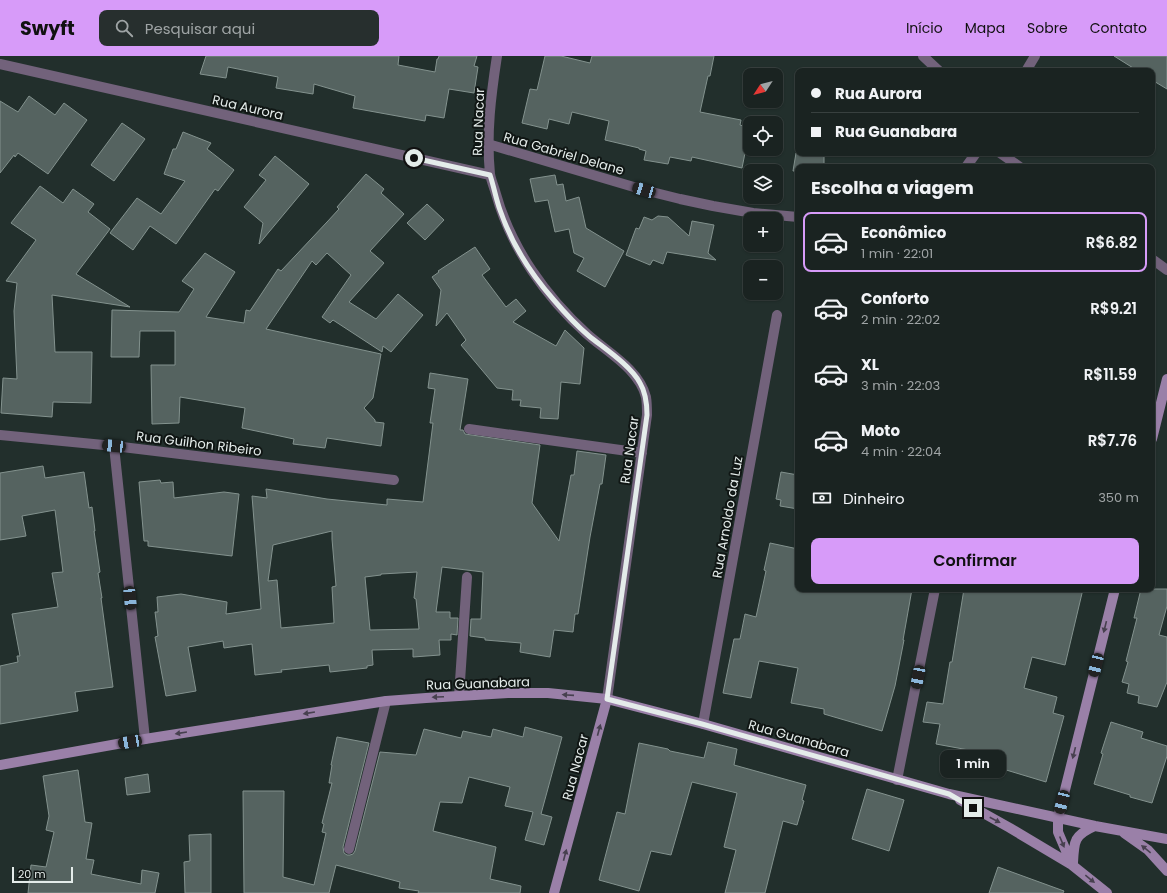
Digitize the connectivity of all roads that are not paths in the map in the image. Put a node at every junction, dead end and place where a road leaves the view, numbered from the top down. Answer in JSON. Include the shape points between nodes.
{"nodes":[{"id":1,"x":497,"y":56,"type":"edge"},
{"id":2,"x":923,"y":56,"type":"edge"},
{"id":3,"x":1035,"y":56,"type":"edge"},
{"id":4,"x":0,"y":64,"type":"edge"},
{"id":5,"x":936,"y":68,"type":"edge"},
{"id":6,"x":1028,"y":68,"type":"edge"},
{"id":7,"x":488,"y":144,"type":"junction"},
{"id":8,"x":1004,"y":156,"type":"edge"},
{"id":9,"x":1016,"y":164,"type":"edge"},
{"id":10,"x":490,"y":175,"type":"junction"},
{"id":11,"x":795,"y":217,"type":"edge"},
{"id":12,"x":1155,"y":261,"type":"edge"},
{"id":13,"x":1167,"y":270,"type":"edge"},
{"id":14,"x":777,"y":314,"type":"dead end"},
{"id":15,"x":1167,"y":379,"type":"edge"},
{"id":16,"x":1155,"y":428,"type":"edge"},
{"id":17,"x":469,"y":429,"type":"dead end"},
{"id":18,"x":0,"y":434,"type":"edge"},
{"id":19,"x":114,"y":446,"type":"junction"},
{"id":20,"x":642,"y":453,"type":"junction"},
{"id":21,"x":394,"y":480,"type":"dead end"},
{"id":22,"x":467,"y":577,"type":"dead end"},
{"id":23,"x":934,"y":592,"type":"edge"},
{"id":24,"x":1114,"y":592,"type":"edge"},
{"id":25,"x":459,"y":696,"type":"junction"},
{"id":26,"x":607,"y":699,"type":"junction"},
{"id":27,"x":386,"y":701,"type":"junction"},
{"id":28,"x":702,"y":724,"type":"junction"},
{"id":29,"x":145,"y":739,"type":"junction"},
{"id":30,"x":0,"y":765,"type":"edge"},
{"id":31,"x":898,"y":780,"type":"junction"},
{"id":32,"x":949,"y":794,"type":"junction"},
{"id":33,"x":1058,"y":818,"type":"junction"},
{"id":34,"x":1095,"y":826,"type":"junction"},
{"id":35,"x":1121,"y":831,"type":"junction"},
{"id":36,"x":1167,"y":840,"type":"edge"},
{"id":37,"x":349,"y":849,"type":"dead end"},
{"id":38,"x":1072,"y":865,"type":"junction"},
{"id":39,"x":1167,"y":871,"type":"edge"},
{"id":40,"x":554,"y":893,"type":"edge"},
{"id":41,"x":1107,"y":893,"type":"edge"}],
"edges":[{"from":1,"to":7,"type":"street","name":"Rua Nacar"},
{"from":2,"to":5,"type":"street"},
{"from":3,"to":6,"type":"street"},
{"from":4,"to":10,"type":"street","name":"Rua Aurora"},
{"from":7,"to":10,"type":"street","name":"Rua Nacar"},
{"from":7,"to":11,"type":"street","name":"Rua Gabriel Delane","via":[[680,199],[752,213]]},
{"from":8,"to":9,"type":"street"},
{"from":10,"to":20,"type":"street","name":"Rua Nacar","via":[[509,231],[538,279],[571,319],[630,370],[640,383],[646,397],[647,415]]},
{"from":12,"to":13,"type":"street"},
{"from":14,"to":28,"type":"street","name":"Rua Arnoldo da Luz"},
{"from":15,"to":16,"type":"main road"},
{"from":17,"to":20,"type":"street"},
{"from":18,"to":19,"type":"street","name":"Rua Guilhon Ribeiro"},
{"from":19,"to":21,"type":"street","name":"Rua Guilhon Ribeiro"},
{"from":19,"to":29,"type":"street"},
{"from":20,"to":26,"type":"street","name":"Rua Nacar"},
{"from":22,"to":25,"type":"street"},
{"from":23,"to":31,"type":"street"},
{"from":24,"to":33,"type":"main road","one_way":true},
{"from":26,"to":25,"type":"main road","name":"Rua Guanabara","one_way":true,"via":[[548,693]]},
{"from":25,"to":27,"type":"main road","name":"Rua Guanabara","one_way":true},
{"from":26,"to":28,"type":"main road","name":"Rua Guanabara"},
{"from":40,"to":26,"type":"main road","name":"Rua Nacar","one_way":true},
{"from":27,"to":29,"type":"main road","name":"Rua Guanabara","one_way":true},
{"from":27,"to":37,"type":"street"},
{"from":28,"to":31,"type":"main road","name":"Rua Guanabara"},
{"from":29,"to":30,"type":"main road","name":"Rua Guanabara"},
{"from":31,"to":32,"type":"main road","name":"Rua Guanabara"},
{"from":32,"to":33,"type":"main road","name":"Rua Guanabara"},
{"from":32,"to":38,"type":"main road","name":"Rua Guanabara","one_way":true},
{"from":33,"to":34,"type":"main road","name":"Rua Guanabara"},
{"from":33,"to":38,"type":"main road","one_way":true,"via":[[1058,832]]},
{"from":34,"to":35,"type":"main road","name":"Rua Guanabara"},
{"from":34,"to":38,"type":"main road","via":[[1078,836],[1074,845]]},
{"from":35,"to":36,"type":"main road"},
{"from":39,"to":35,"type":"main road","name":"Rua Guanabara","one_way":true,"via":[[1148,850]]},
{"from":38,"to":41,"type":"main road","name":"Rua Guanabara","one_way":true}]}
